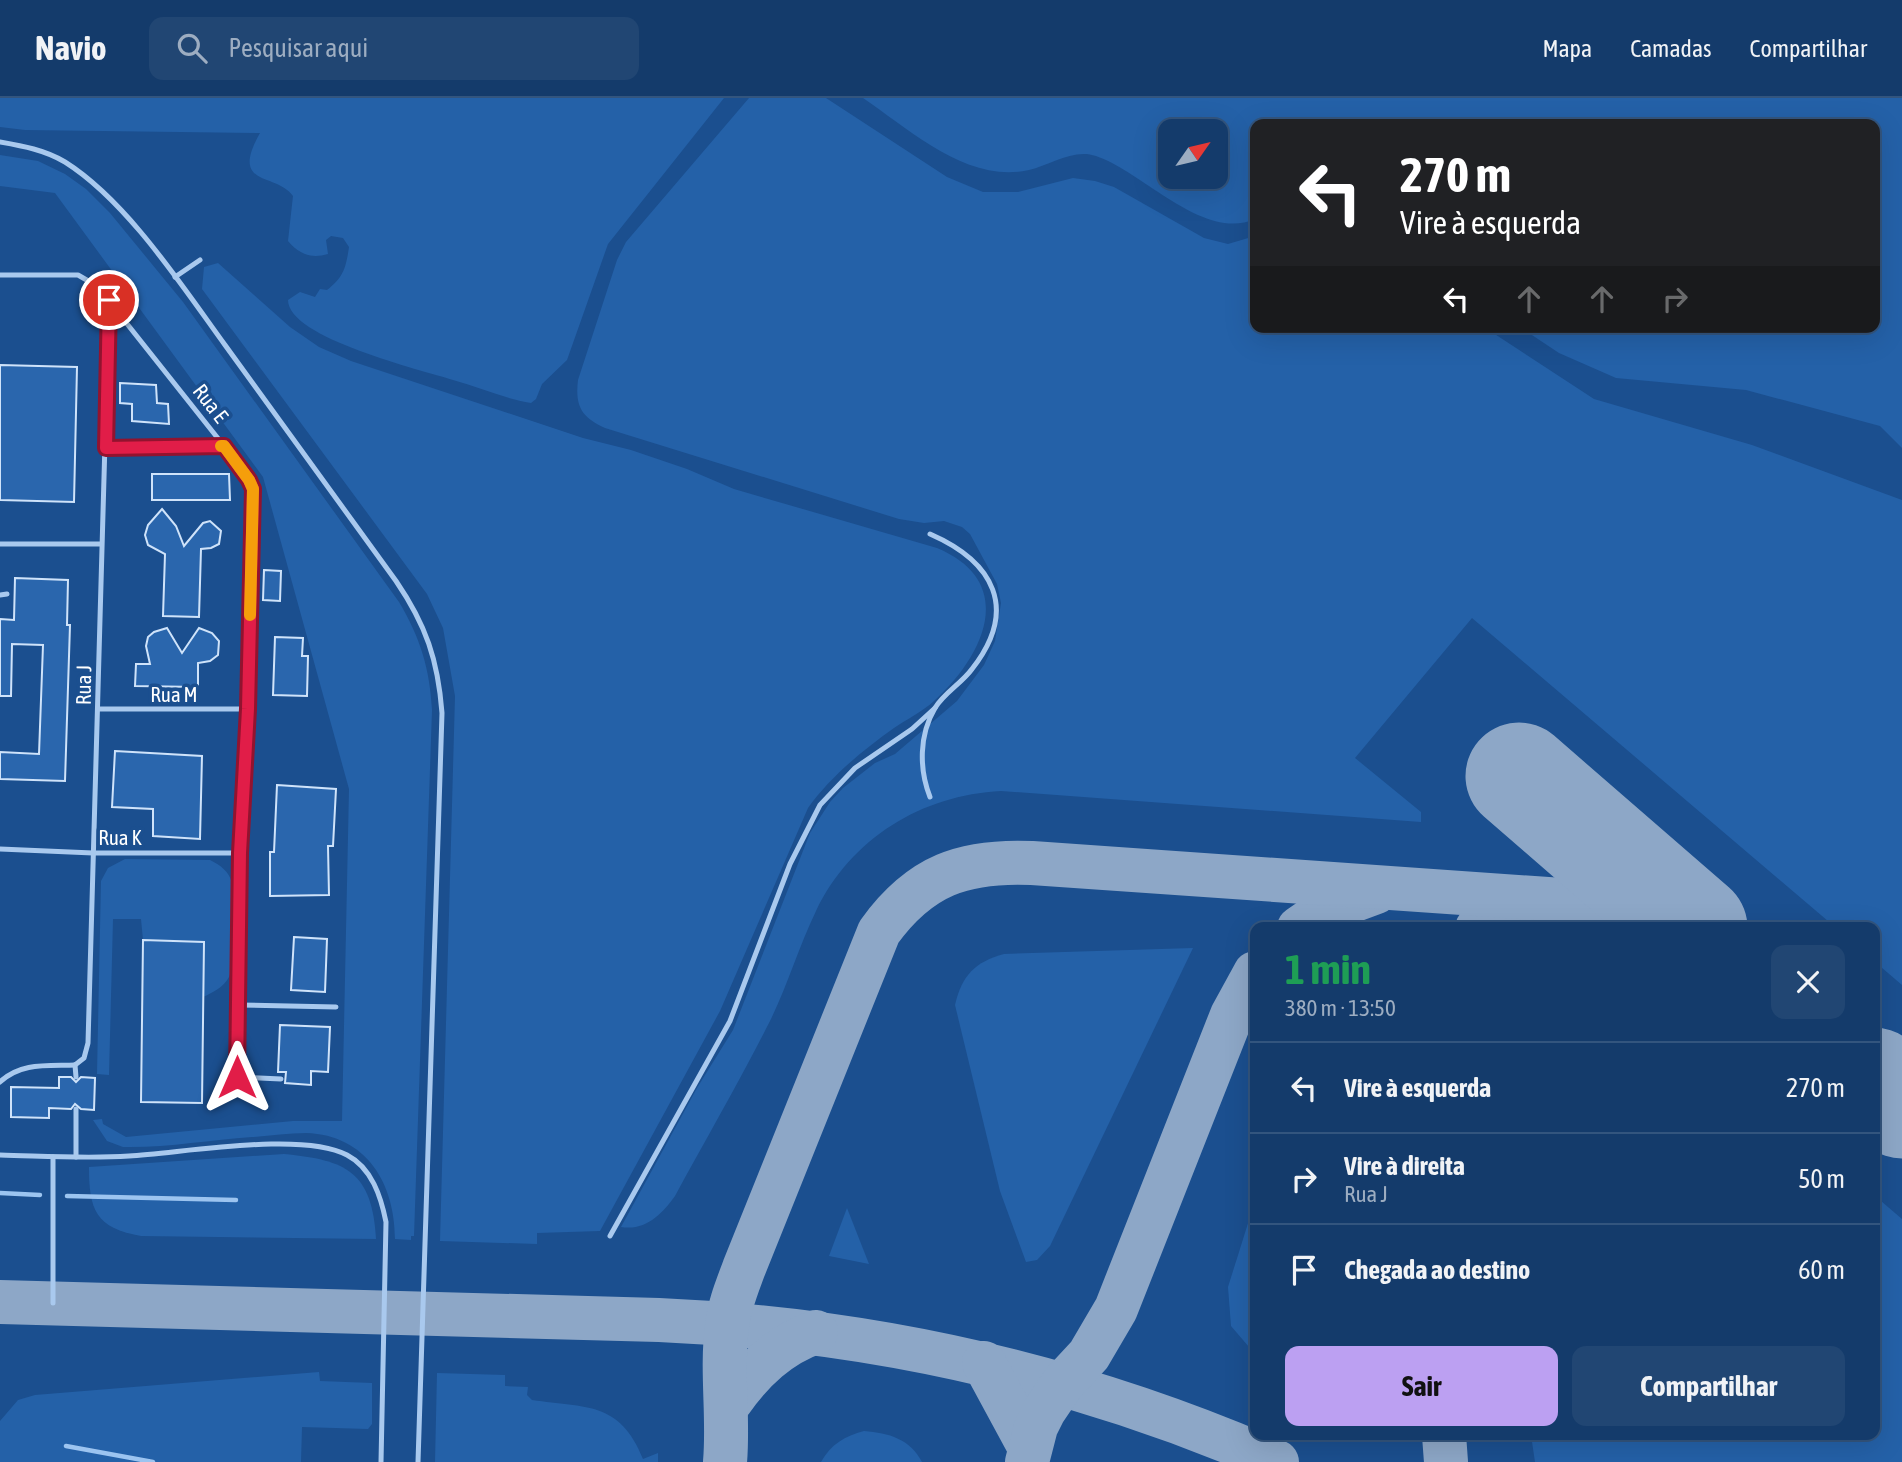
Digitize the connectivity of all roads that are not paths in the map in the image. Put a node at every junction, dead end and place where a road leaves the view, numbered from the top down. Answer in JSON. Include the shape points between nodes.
{"nodes":[{"id":1,"x":0,"y":142,"type":"edge"},
{"id":2,"x":200,"y":260,"type":"dead end"},
{"id":3,"x":0,"y":275,"type":"edge"},
{"id":4,"x":175,"y":277,"type":"junction"},
{"id":5,"x":109,"y":300,"type":"junction"},
{"id":6,"x":224,"y":446,"type":"junction"},
{"id":7,"x":106,"y":448,"type":"junction"},
{"id":8,"x":930,"y":534,"type":"dead end"},
{"id":9,"x":0,"y":544,"type":"edge"},
{"id":10,"x":102,"y":544,"type":"junction"},
{"id":11,"x":935,"y":708,"type":"junction"},
{"id":12,"x":99,"y":709,"type":"junction"},
{"id":13,"x":248,"y":709,"type":"junction"},
{"id":14,"x":930,"y":797,"type":"dead end"},
{"id":15,"x":0,"y":849,"type":"edge"},
{"id":16,"x":93,"y":853,"type":"junction"},
{"id":17,"x":240,"y":853,"type":"junction"},
{"id":18,"x":238,"y":1005,"type":"junction"},
{"id":19,"x":336,"y":1007,"type":"dead end"},
{"id":20,"x":75,"y":1066,"type":"junction"},
{"id":21,"x":75,"y":1077,"type":"dead end"},
{"id":22,"x":281,"y":1079,"type":"dead end"},
{"id":23,"x":0,"y":1082,"type":"edge"},
{"id":24,"x":76,"y":1109,"type":"dead end"},
{"id":25,"x":0,"y":1155,"type":"edge"},
{"id":26,"x":53,"y":1157,"type":"junction"},
{"id":27,"x":76,"y":1157,"type":"junction"},
{"id":28,"x":610,"y":1236,"type":"dead end"},
{"id":29,"x":53,"y":1303,"type":"dead end"},
{"id":30,"x":381,"y":1462,"type":"edge"},
{"id":31,"x":418,"y":1462,"type":"edge"}],
"edges":[{"from":1,"to":4,"type":"lane","via":[[46,152],[83,175],[128,219]]},
{"from":2,"to":4,"type":"lane"},
{"from":3,"to":5,"type":"lane","name":"Rua E","via":[[78,275]]},
{"from":4,"to":31,"type":"lane","via":[[413,607],[435,660],[442,713]]},
{"from":5,"to":6,"type":"lane","name":"Rua E"},
{"from":5,"to":7,"type":"lane","name":"Rua J"},
{"from":6,"to":7,"type":"lane"},
{"from":6,"to":13,"type":"lane","name":"Rua E","via":[[253,489]]},
{"from":7,"to":10,"type":"lane","name":"Rua J"},
{"from":8,"to":11,"type":"lane","via":[[955,545],[982,568],[993,590],[996,616],[993,632],[972,670]]},
{"from":9,"to":10,"type":"lane"},
{"from":10,"to":12,"type":"lane","name":"Rua J"},
{"from":11,"to":14,"type":"lane","via":[[922,749],[921,767]]},
{"from":11,"to":28,"type":"lane","via":[[855,768],[820,805],[790,864],[730,1021]]},
{"from":12,"to":13,"type":"lane","name":"Rua M"},
{"from":12,"to":16,"type":"lane","name":"Rua J"},
{"from":13,"to":17,"type":"lane","name":"Rua E"},
{"from":15,"to":16,"type":"lane","name":"Rua K"},
{"from":16,"to":17,"type":"lane","name":"Rua K"},
{"from":16,"to":20,"type":"lane","name":"Rua J","via":[[88,1043],[84,1058]]},
{"from":17,"to":18,"type":"lane","name":"Rua E"},
{"from":18,"to":19,"type":"lane"},
{"from":18,"to":22,"type":"lane","name":"Rua E","via":[[237,1077]]},
{"from":20,"to":21,"type":"lane"},
{"from":20,"to":23,"type":"lane","via":[[31,1066]]},
{"from":24,"to":27,"type":"lane"},
{"from":25,"to":26,"type":"lane"},
{"from":26,"to":27,"type":"lane"},
{"from":26,"to":29,"type":"lane"},
{"from":27,"to":30,"type":"lane","via":[[302,1143],[336,1150],[359,1164],[378,1191],[386,1223]]}]}
